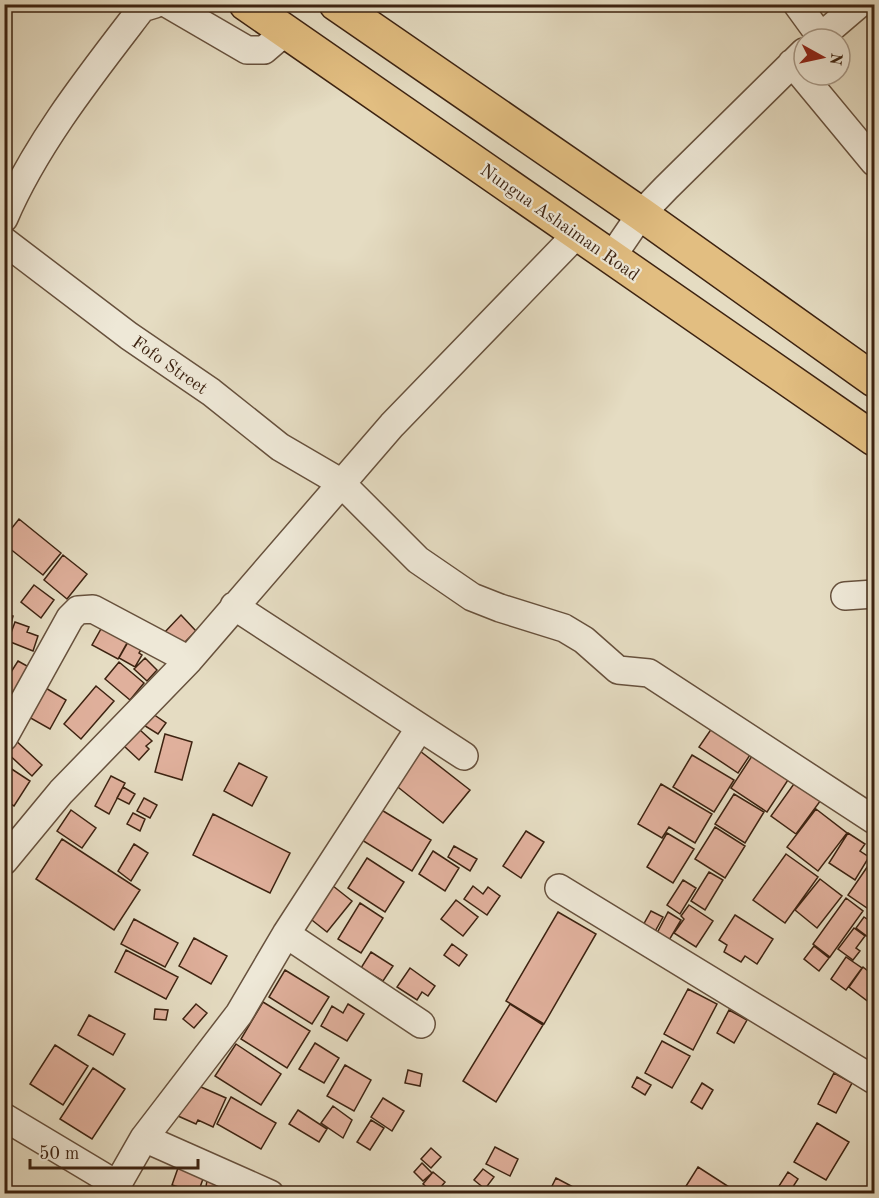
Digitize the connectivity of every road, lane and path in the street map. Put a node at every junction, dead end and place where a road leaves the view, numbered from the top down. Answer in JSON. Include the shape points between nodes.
{"nodes":[{"id":1,"x":168,"y":4,"type":"edge"},
{"id":2,"x":246,"y":4,"type":"edge"},
{"id":3,"x":336,"y":4,"type":"edge"},
{"id":4,"x":797,"y":4,"type":"edge"},
{"id":5,"x":859,"y":4,"type":"edge"},
{"id":6,"x":145,"y":6,"type":"edge"},
{"id":7,"x":803,"y":27,"type":"edge"},
{"id":8,"x":833,"y":27,"type":"edge"},
{"id":9,"x":285,"y":32,"type":"junction"},
{"id":10,"x":792,"y":65,"type":"edge"},
{"id":11,"x":831,"y":87,"type":"edge"},
{"id":12,"x":874,"y":162,"type":"edge"},
{"id":13,"x":641,"y":214,"type":"junction"},
{"id":14,"x":4,"y":218,"type":"edge"},
{"id":15,"x":577,"y":234,"type":"junction"},
{"id":16,"x":4,"y":241,"type":"edge"},
{"id":17,"x":611,"y":258,"type":"junction"},
{"id":18,"x":874,"y":380,"type":"edge"},
{"id":19,"x":874,"y":439,"type":"edge"},
{"id":20,"x":340,"y":482,"type":"junction"},
{"id":21,"x":874,"y":594,"type":"edge"},
{"id":22,"x":845,"y":596,"type":"dead end"},
{"id":23,"x":234,"y":606,"type":"junction"},
{"id":24,"x":189,"y":660,"type":"junction"},
{"id":25,"x":419,"y":729,"type":"junction"},
{"id":26,"x":4,"y":737,"type":"edge"},
{"id":27,"x":464,"y":756,"type":"dead end"},
{"id":28,"x":874,"y":820,"type":"edge"},
{"id":29,"x":4,"y":861,"type":"edge"},
{"id":30,"x":559,"y":888,"type":"dead end"},
{"id":31,"x":286,"y":934,"type":"junction"},
{"id":32,"x":422,"y":1024,"type":"dead end"},
{"id":33,"x":874,"y":1080,"type":"edge"},
{"id":34,"x":4,"y":1117,"type":"edge"},
{"id":35,"x":144,"y":1138,"type":"junction"},
{"id":36,"x":114,"y":1189,"type":"edge"},
{"id":37,"x":270,"y":1194,"type":"edge"}],
"edges":[{"from":1,"to":9,"type":"street","via":[[247,50],[264,50]]},
{"from":2,"to":9,"type":"main road","name":"Nungua Ashaiman Road"},
{"from":3,"to":13,"type":"main road"},
{"from":4,"to":7,"type":"street"},
{"from":5,"to":8,"type":"street"},
{"from":6,"to":14,"type":"street","via":[[82,86],[17,188]]},
{"from":9,"to":15,"type":"main road","name":"Nungua Ashaiman Road"},
{"from":10,"to":13,"type":"street"},
{"from":11,"to":12,"type":"street"},
{"from":13,"to":17,"type":"street"},
{"from":13,"to":18,"type":"main road"},
{"from":15,"to":17,"type":"main road","name":"Nungua Ashaiman Road"},
{"from":15,"to":20,"type":"street"},
{"from":16,"to":20,"type":"street","name":"Fofo Street","via":[[280,447]]},
{"from":17,"to":19,"type":"main road","name":"Nungua Ashaiman Road"},
{"from":20,"to":23,"type":"street"},
{"from":20,"to":28,"type":"street","name":"Fofo Street","via":[[418,560],[472,597],[564,628],[618,670],[649,673]]},
{"from":21,"to":22,"type":"street"},
{"from":23,"to":24,"type":"street"},
{"from":23,"to":25,"type":"street"},
{"from":24,"to":26,"type":"street","via":[[93,609],[78,610]]},
{"from":24,"to":29,"type":"street","via":[[61,792]]},
{"from":25,"to":27,"type":"street"},
{"from":25,"to":31,"type":"street"},
{"from":30,"to":33,"type":"street"},
{"from":31,"to":32,"type":"street"},
{"from":31,"to":35,"type":"street","via":[[239,1014]]},
{"from":34,"to":36,"type":"street"},
{"from":35,"to":36,"type":"street"},
{"from":35,"to":37,"type":"street"}]}
